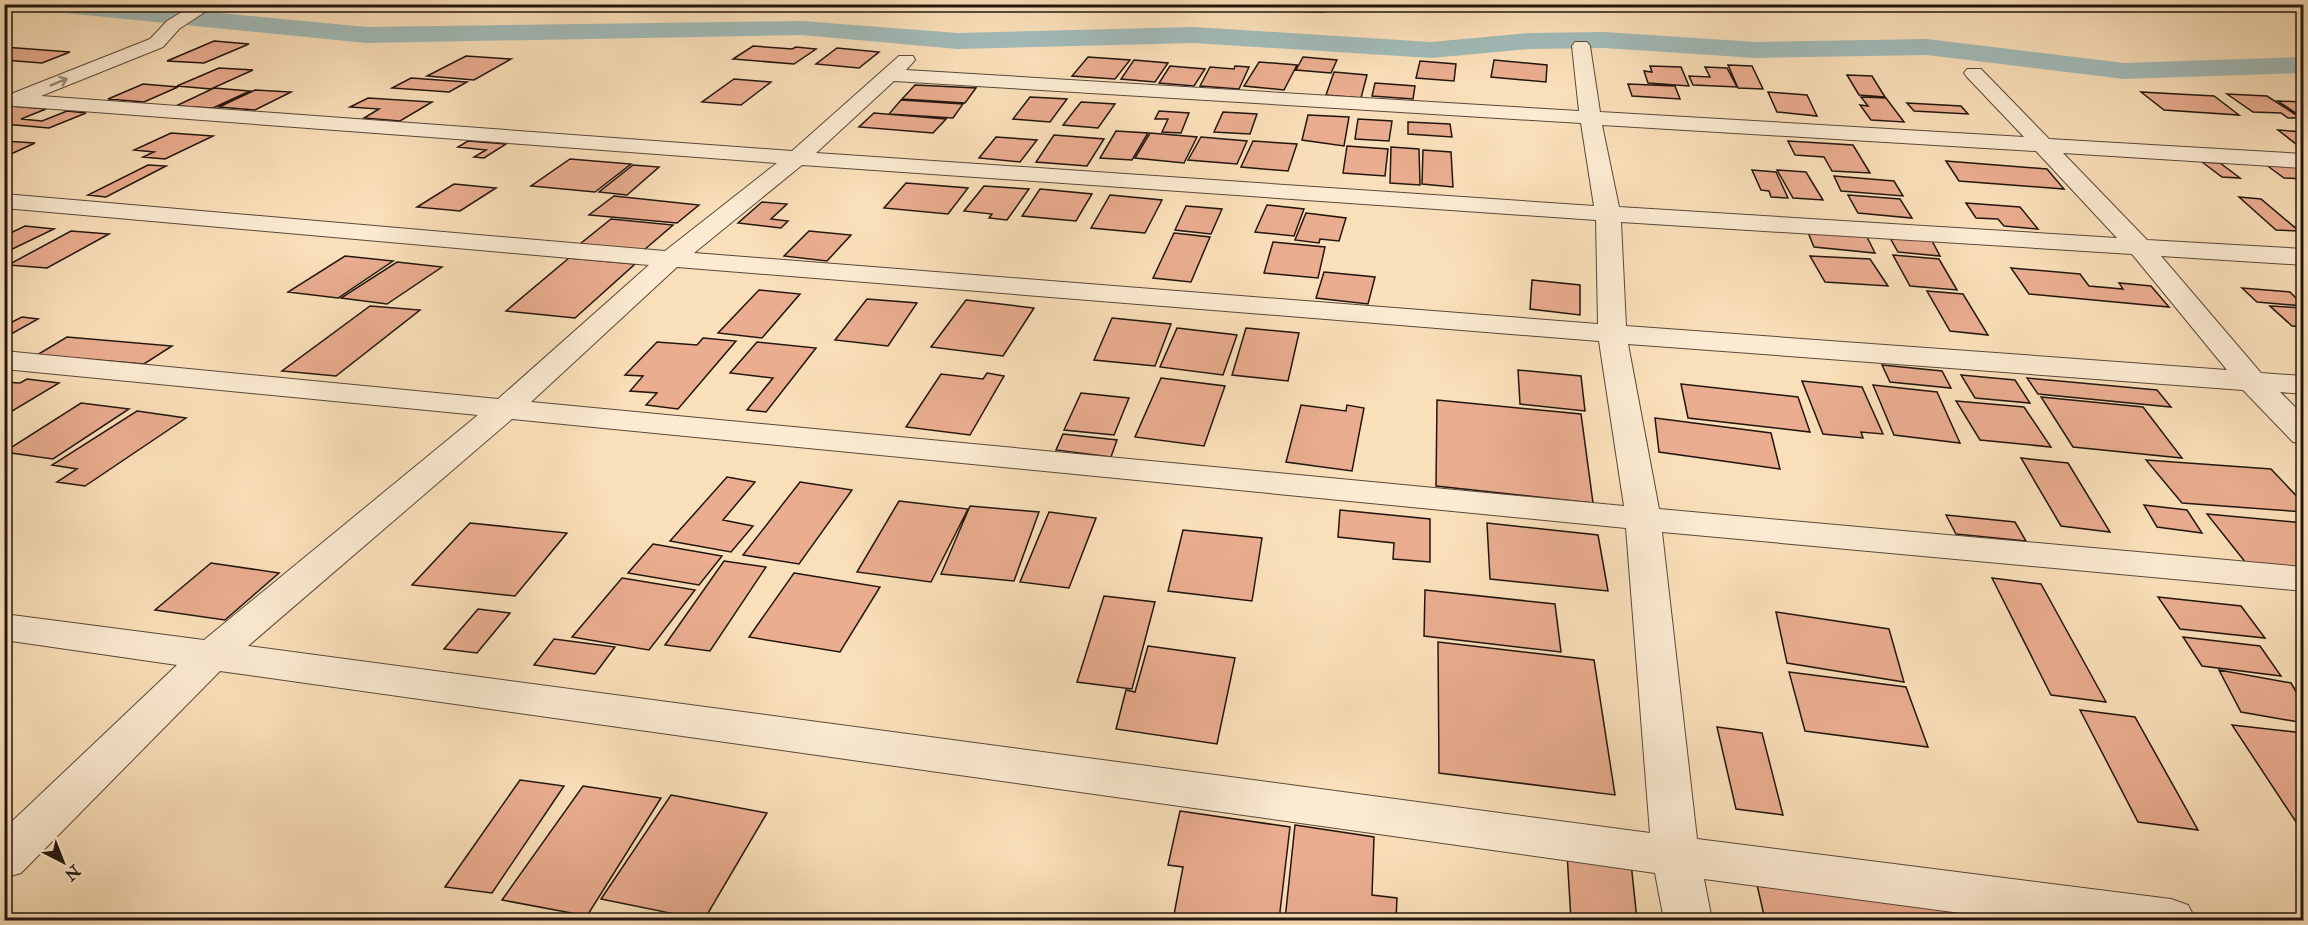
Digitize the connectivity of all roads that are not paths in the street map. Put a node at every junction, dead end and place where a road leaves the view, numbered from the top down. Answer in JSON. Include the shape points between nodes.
{"nodes":[{"id":1,"x":209,"y":4,"type":"edge"},
{"id":2,"x":1581,"y":46,"type":"dead end"},
{"id":3,"x":1974,"y":73,"type":"dead end"},
{"id":4,"x":8,"y":97,"type":"edge"},
{"id":5,"x":1590,"y":117,"type":"junction"},
{"id":6,"x":2042,"y":146,"type":"junction"},
{"id":7,"x":797,"y":158,"type":"junction"},
{"id":8,"x":2304,"y":161,"type":"edge"},
{"id":9,"x":4,"y":201,"type":"edge"},
{"id":10,"x":1608,"y":214,"type":"junction"},
{"id":11,"x":2139,"y":246,"type":"junction"},
{"id":12,"x":2304,"y":257,"type":"edge"},
{"id":13,"x":671,"y":259,"type":"junction"},
{"id":14,"x":1612,"y":334,"type":"junction"},
{"id":15,"x":4,"y":360,"type":"edge"},
{"id":16,"x":2251,"y":380,"type":"junction"},
{"id":17,"x":2304,"y":385,"type":"edge"},
{"id":18,"x":506,"y":408,"type":"junction"},
{"id":19,"x":2304,"y":435,"type":"edge"},
{"id":20,"x":1643,"y":519,"type":"junction"},
{"id":21,"x":2304,"y":579,"type":"edge"},
{"id":22,"x":4,"y":627,"type":"edge"},
{"id":23,"x":212,"y":656,"type":"junction"},
{"id":24,"x":1675,"y":856,"type":"junction"},
{"id":25,"x":4,"y":859,"type":"edge"},
{"id":26,"x":1688,"y":921,"type":"edge"},
{"id":27,"x":2171,"y":921,"type":"edge"}],
"edges":[{"from":1,"to":4,"type":"street","via":[[170,26],[157,42]]},
{"from":2,"to":5,"type":"street"},
{"from":3,"to":6,"type":"street"},
{"from":4,"to":7,"type":"street"},
{"from":5,"to":6,"type":"street"},
{"from":5,"to":7,"type":"street","via":[[901,65]]},
{"from":5,"to":10,"type":"street"},
{"from":6,"to":8,"type":"street"},
{"from":6,"to":11,"type":"street"},
{"from":7,"to":10,"type":"street"},
{"from":7,"to":13,"type":"street"},
{"from":9,"to":13,"type":"street"},
{"from":10,"to":11,"type":"street"},
{"from":10,"to":14,"type":"street"},
{"from":11,"to":12,"type":"street"},
{"from":11,"to":16,"type":"street"},
{"from":13,"to":14,"type":"street"},
{"from":13,"to":18,"type":"street"},
{"from":14,"to":16,"type":"street"},
{"from":14,"to":20,"type":"street"},
{"from":15,"to":18,"type":"street"},
{"from":16,"to":17,"type":"street"},
{"from":16,"to":19,"type":"street"},
{"from":18,"to":20,"type":"street"},
{"from":18,"to":23,"type":"street"},
{"from":20,"to":21,"type":"street"},
{"from":20,"to":24,"type":"street"},
{"from":22,"to":23,"type":"street"},
{"from":23,"to":24,"type":"street"},
{"from":23,"to":25,"type":"street"},
{"from":24,"to":26,"type":"street"},
{"from":24,"to":27,"type":"street"}]}
